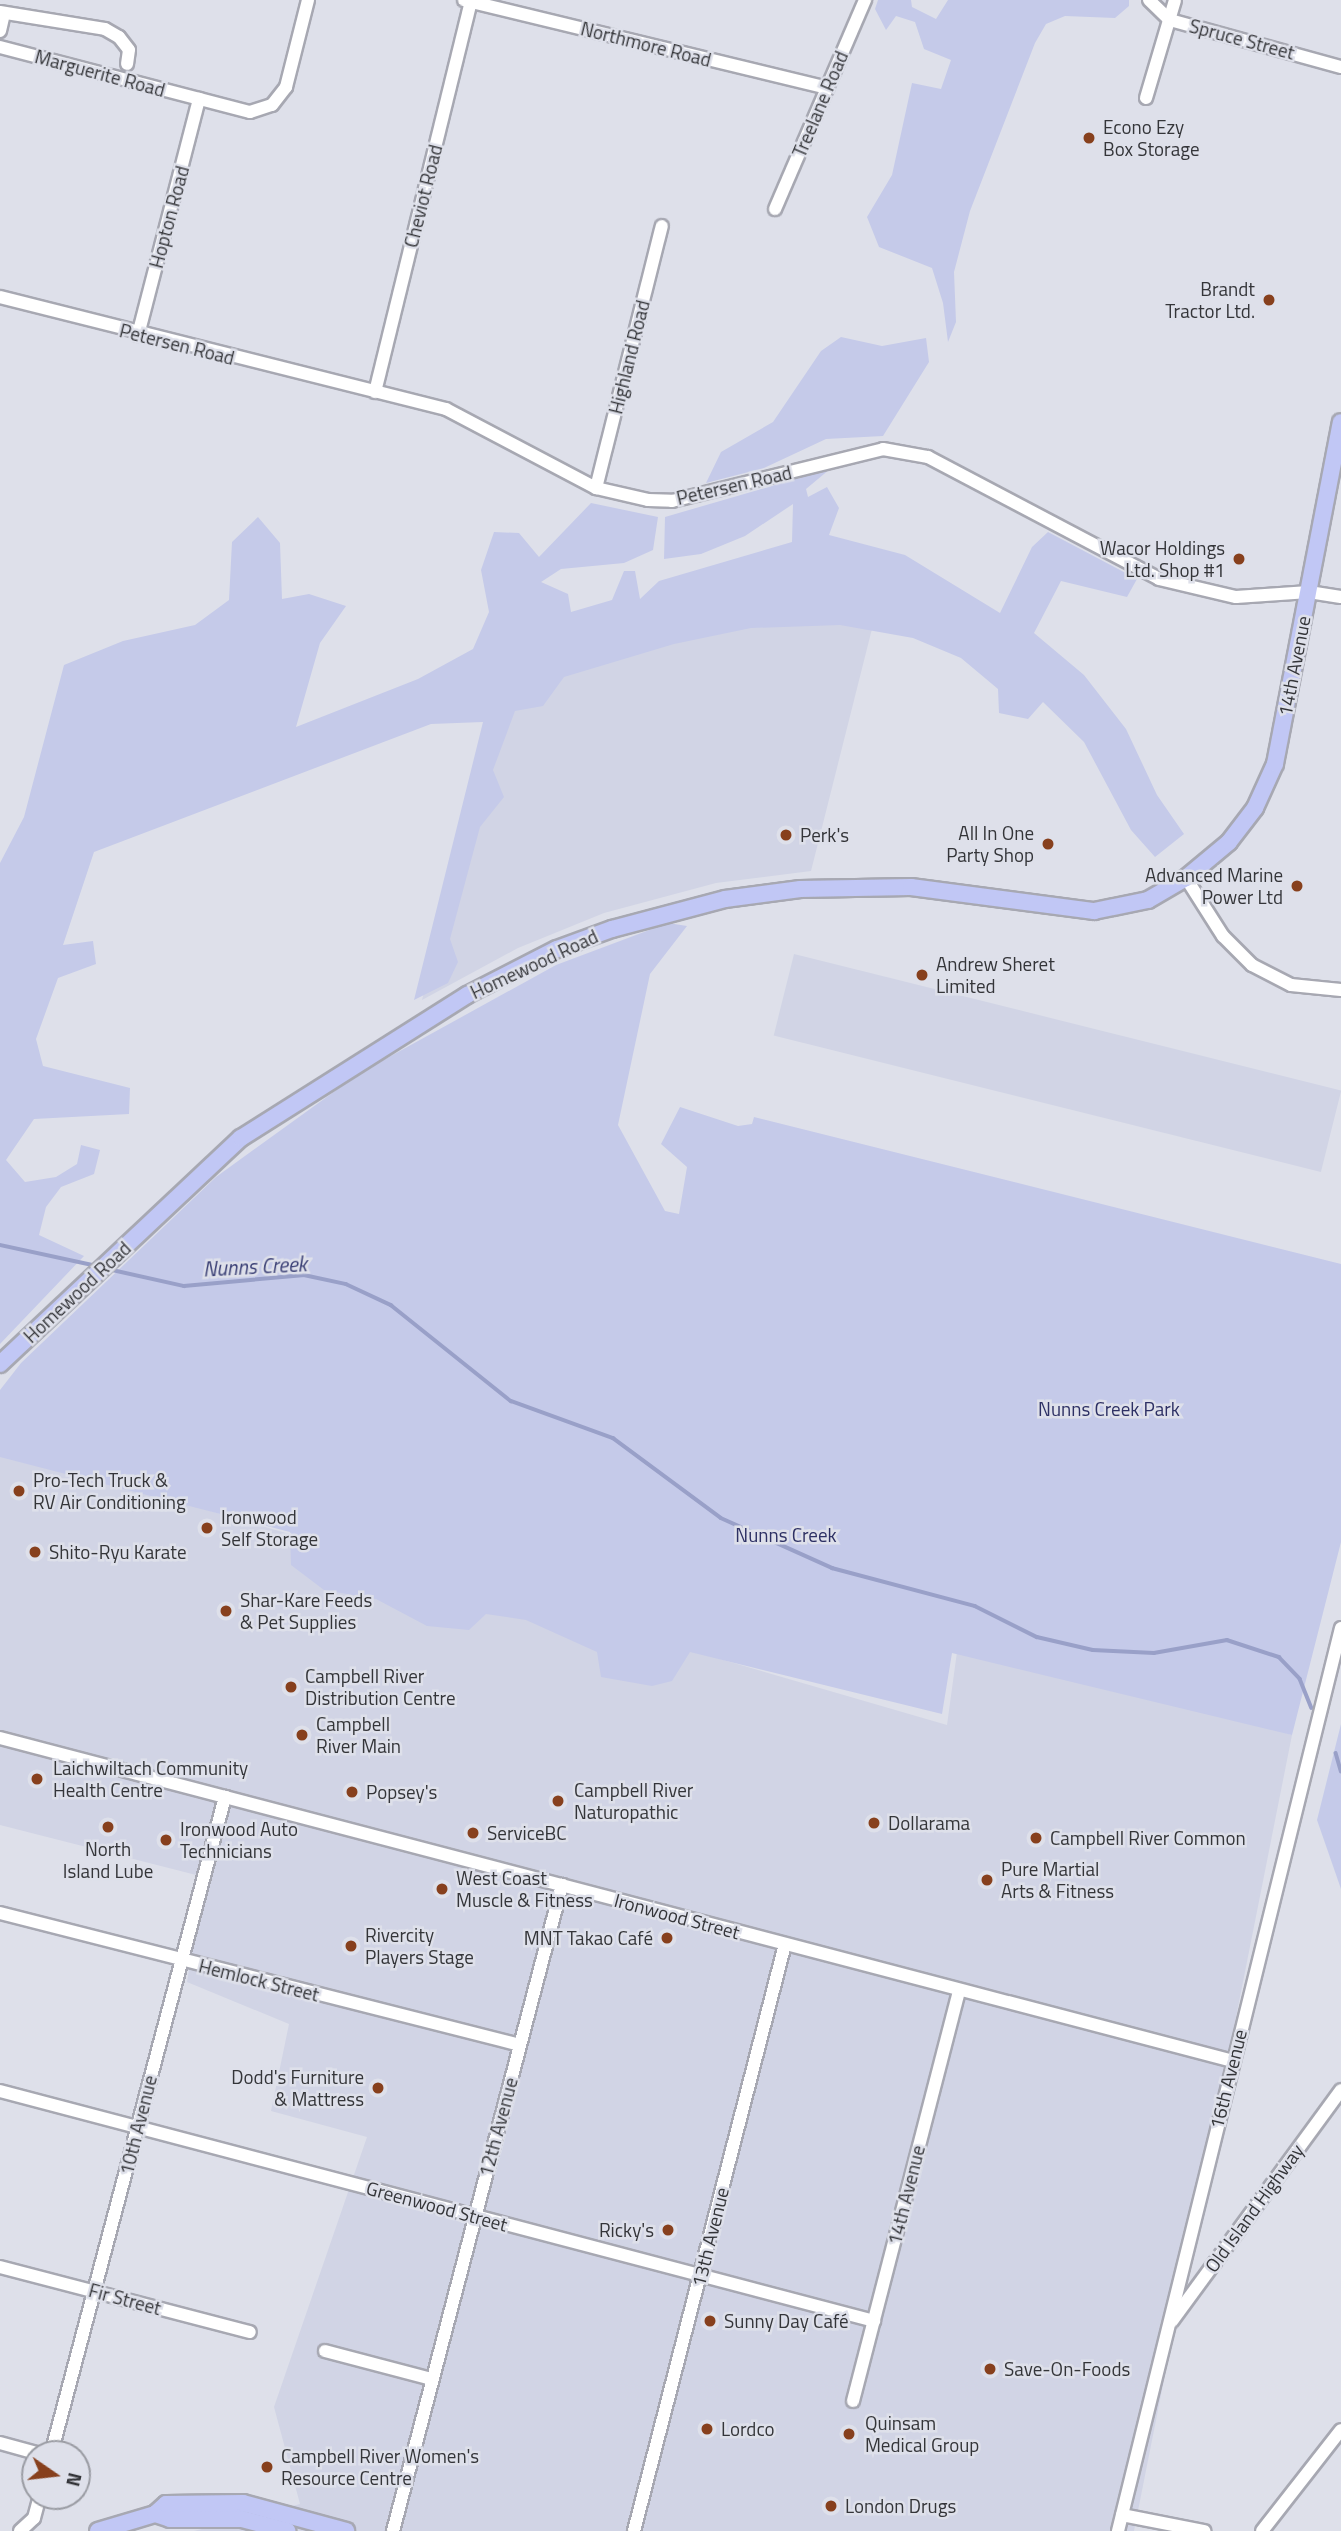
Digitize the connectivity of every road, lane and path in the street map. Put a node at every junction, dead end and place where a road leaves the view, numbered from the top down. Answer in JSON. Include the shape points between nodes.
{"nodes":[{"id":1,"x":308,"y":0,"type":"edge"},
{"id":2,"x":865,"y":0,"type":"edge"},
{"id":3,"x":1149,"y":0,"type":"edge"},
{"id":4,"x":1175,"y":0,"type":"edge"},
{"id":5,"x":468,"y":1,"type":"edge"},
{"id":6,"x":2,"y":13,"type":"edge"},
{"id":7,"x":1170,"y":20,"type":"junction"},
{"id":8,"x":0,"y":31,"type":"edge"},
{"id":9,"x":0,"y":47,"type":"edge"},
{"id":10,"x":127,"y":64,"type":"dead end"},
{"id":11,"x":1341,"y":66,"type":"edge"},
{"id":12,"x":828,"y":88,"type":"junction"},
{"id":13,"x":1146,"y":98,"type":"dead end"},
{"id":14,"x":200,"y":99,"type":"junction"},
{"id":15,"x":775,"y":209,"type":"dead end"},
{"id":16,"x":662,"y":226,"type":"dead end"},
{"id":17,"x":0,"y":298,"type":"edge"},
{"id":18,"x":138,"y":335,"type":"junction"},
{"id":19,"x":375,"y":392,"type":"junction"},
{"id":20,"x":1341,"y":422,"type":"edge"},
{"id":21,"x":596,"y":488,"type":"junction"},
{"id":22,"x":1309,"y":592,"type":"junction"},
{"id":23,"x":1341,"y":597,"type":"edge"},
{"id":24,"x":1186,"y":878,"type":"junction"},
{"id":25,"x":1341,"y":990,"type":"edge"},
{"id":26,"x":0,"y":1364,"type":"edge"},
{"id":27,"x":1341,"y":1629,"type":"edge"},
{"id":28,"x":0,"y":1738,"type":"edge"},
{"id":29,"x":225,"y":1797,"type":"junction"},
{"id":30,"x":562,"y":1885,"type":"junction"},
{"id":31,"x":0,"y":1913,"type":"edge"},
{"id":32,"x":785,"y":1944,"type":"junction"},
{"id":33,"x":180,"y":1960,"type":"junction"},
{"id":34,"x":959,"y":1990,"type":"junction"},
{"id":35,"x":520,"y":2045,"type":"junction"},
{"id":36,"x":1233,"y":2061,"type":"junction"},
{"id":37,"x":1341,"y":2090,"type":"edge"},
{"id":38,"x":0,"y":2091,"type":"edge"},
{"id":39,"x":138,"y":2127,"type":"junction"},
{"id":40,"x":475,"y":2216,"type":"junction"},
{"id":41,"x":0,"y":2267,"type":"edge"},
{"id":42,"x":700,"y":2275,"type":"junction"},
{"id":43,"x":94,"y":2291,"type":"junction"},
{"id":44,"x":874,"y":2321,"type":"junction"},
{"id":45,"x":1168,"y":2327,"type":"junction"},
{"id":46,"x":250,"y":2332,"type":"dead end"},
{"id":47,"x":325,"y":2351,"type":"dead end"},
{"id":48,"x":432,"y":2379,"type":"junction"},
{"id":49,"x":853,"y":2401,"type":"dead end"},
{"id":50,"x":1341,"y":2430,"type":"edge"},
{"id":51,"x":55,"y":2440,"type":"edge"},
{"id":52,"x":0,"y":2443,"type":"edge"},
{"id":53,"x":21,"y":2449,"type":"edge"},
{"id":54,"x":36,"y":2510,"type":"edge"},
{"id":55,"x":1122,"y":2515,"type":"junction"},
{"id":56,"x":269,"y":2523,"type":"edge"},
{"id":57,"x":20,"y":2531,"type":"edge"},
{"id":58,"x":98,"y":2531,"type":"edge"},
{"id":59,"x":287,"y":2531,"type":"edge"},
{"id":60,"x":346,"y":2531,"type":"edge"},
{"id":61,"x":393,"y":2531,"type":"edge"},
{"id":62,"x":635,"y":2531,"type":"edge"},
{"id":63,"x":1118,"y":2531,"type":"edge"},
{"id":64,"x":1203,"y":2531,"type":"edge"},
{"id":65,"x":1262,"y":2531,"type":"edge"}],
"edges":[{"from":1,"to":14,"type":"street","via":[[286,87],[272,105],[250,112]]},
{"from":2,"to":12,"type":"street","name":"Treelane Road"},
{"from":3,"to":7,"type":"street","name":"Spruce Street"},
{"from":4,"to":7,"type":"street"},
{"from":5,"to":12,"type":"street","name":"Northmore Road"},
{"from":5,"to":19,"type":"street","name":"Cheviot Road"},
{"from":6,"to":8,"type":"street","name":"Marguerite Road"},
{"from":6,"to":10,"type":"street","name":"Marguerite Road","via":[[105,29],[129,50]]},
{"from":7,"to":11,"type":"street","name":"Spruce Street"},
{"from":7,"to":13,"type":"street"},
{"from":9,"to":14,"type":"street","name":"Marguerite Road"},
{"from":12,"to":15,"type":"street","name":"Treelane Road"},
{"from":14,"to":18,"type":"street","name":"Hopton Road"},
{"from":16,"to":21,"type":"street","name":"Highland Road"},
{"from":17,"to":18,"type":"street","name":"Petersen Road"},
{"from":18,"to":19,"type":"street","name":"Petersen Road"},
{"from":19,"to":21,"type":"street","name":"Petersen Road","via":[[446,410]]},
{"from":20,"to":22,"type":"main road","name":"14th Avenue"},
{"from":21,"to":22,"type":"street","name":"Petersen Road","via":[[672,501],[883,449],[928,457],[1159,579],[1236,597]]},
{"from":22,"to":23,"type":"street","name":"Petersen Road"},
{"from":22,"to":24,"type":"main road","name":"14th Avenue","via":[[1275,764],[1255,808],[1229,842]]},
{"from":24,"to":25,"type":"street","via":[[1223,936],[1252,965],[1291,985]]},
{"from":24,"to":26,"type":"main road","name":"Homewood Road","via":[[1148,900],[1094,911],[911,887],[800,889],[726,899],[612,929],[557,949],[467,995],[241,1138]]},
{"from":27,"to":36,"type":"street","name":"16th Avenue"},
{"from":28,"to":29,"type":"street","name":"Ironwood Street"},
{"from":29,"to":30,"type":"street","name":"Ironwood Street"},
{"from":29,"to":33,"type":"street","name":"10th Avenue"},
{"from":30,"to":32,"type":"street","name":"Ironwood Street"},
{"from":30,"to":35,"type":"street","name":"12th Avenue"},
{"from":31,"to":33,"type":"street","name":"Hemlock Street"},
{"from":32,"to":34,"type":"street","name":"Ironwood Street"},
{"from":32,"to":42,"type":"street","name":"13th Avenue"},
{"from":33,"to":35,"type":"street","name":"Hemlock Street"},
{"from":33,"to":39,"type":"street","name":"10th Avenue"},
{"from":34,"to":36,"type":"street","name":"Ironwood Street"},
{"from":34,"to":44,"type":"street","name":"14th Avenue"},
{"from":35,"to":40,"type":"street","name":"12th Avenue"},
{"from":36,"to":45,"type":"street","name":"16th Avenue"},
{"from":37,"to":45,"type":"street","name":"Old Island Highway"},
{"from":38,"to":39,"type":"street","name":"Greenwood Street"},
{"from":39,"to":40,"type":"street","name":"Greenwood Street"},
{"from":39,"to":43,"type":"street","name":"10th Avenue"},
{"from":40,"to":42,"type":"street","name":"Greenwood Street"},
{"from":40,"to":48,"type":"street","name":"12th Avenue"},
{"from":41,"to":43,"type":"street","name":"Fir Street"},
{"from":42,"to":44,"type":"street","name":"Greenwood Street"},
{"from":42,"to":62,"type":"street","name":"13th Avenue"},
{"from":43,"to":46,"type":"street","name":"Fir Street"},
{"from":43,"to":51,"type":"street","name":"10th Avenue"},
{"from":44,"to":49,"type":"street","name":"14th Avenue"},
{"from":45,"to":55,"type":"street","name":"16th Avenue"},
{"from":47,"to":48,"type":"street"},
{"from":48,"to":61,"type":"street","name":"12th Avenue"},
{"from":50,"to":65,"type":"street"},
{"from":52,"to":53,"type":"street"},
{"from":54,"to":57,"type":"street"},
{"from":55,"to":63,"type":"street","name":"16th Avenue"},
{"from":55,"to":64,"type":"street"},
{"from":56,"to":58,"type":"main road","via":[[170,2519],[155,2514]]},
{"from":56,"to":59,"type":"main road"},
{"from":56,"to":60,"type":"main road"}]}
